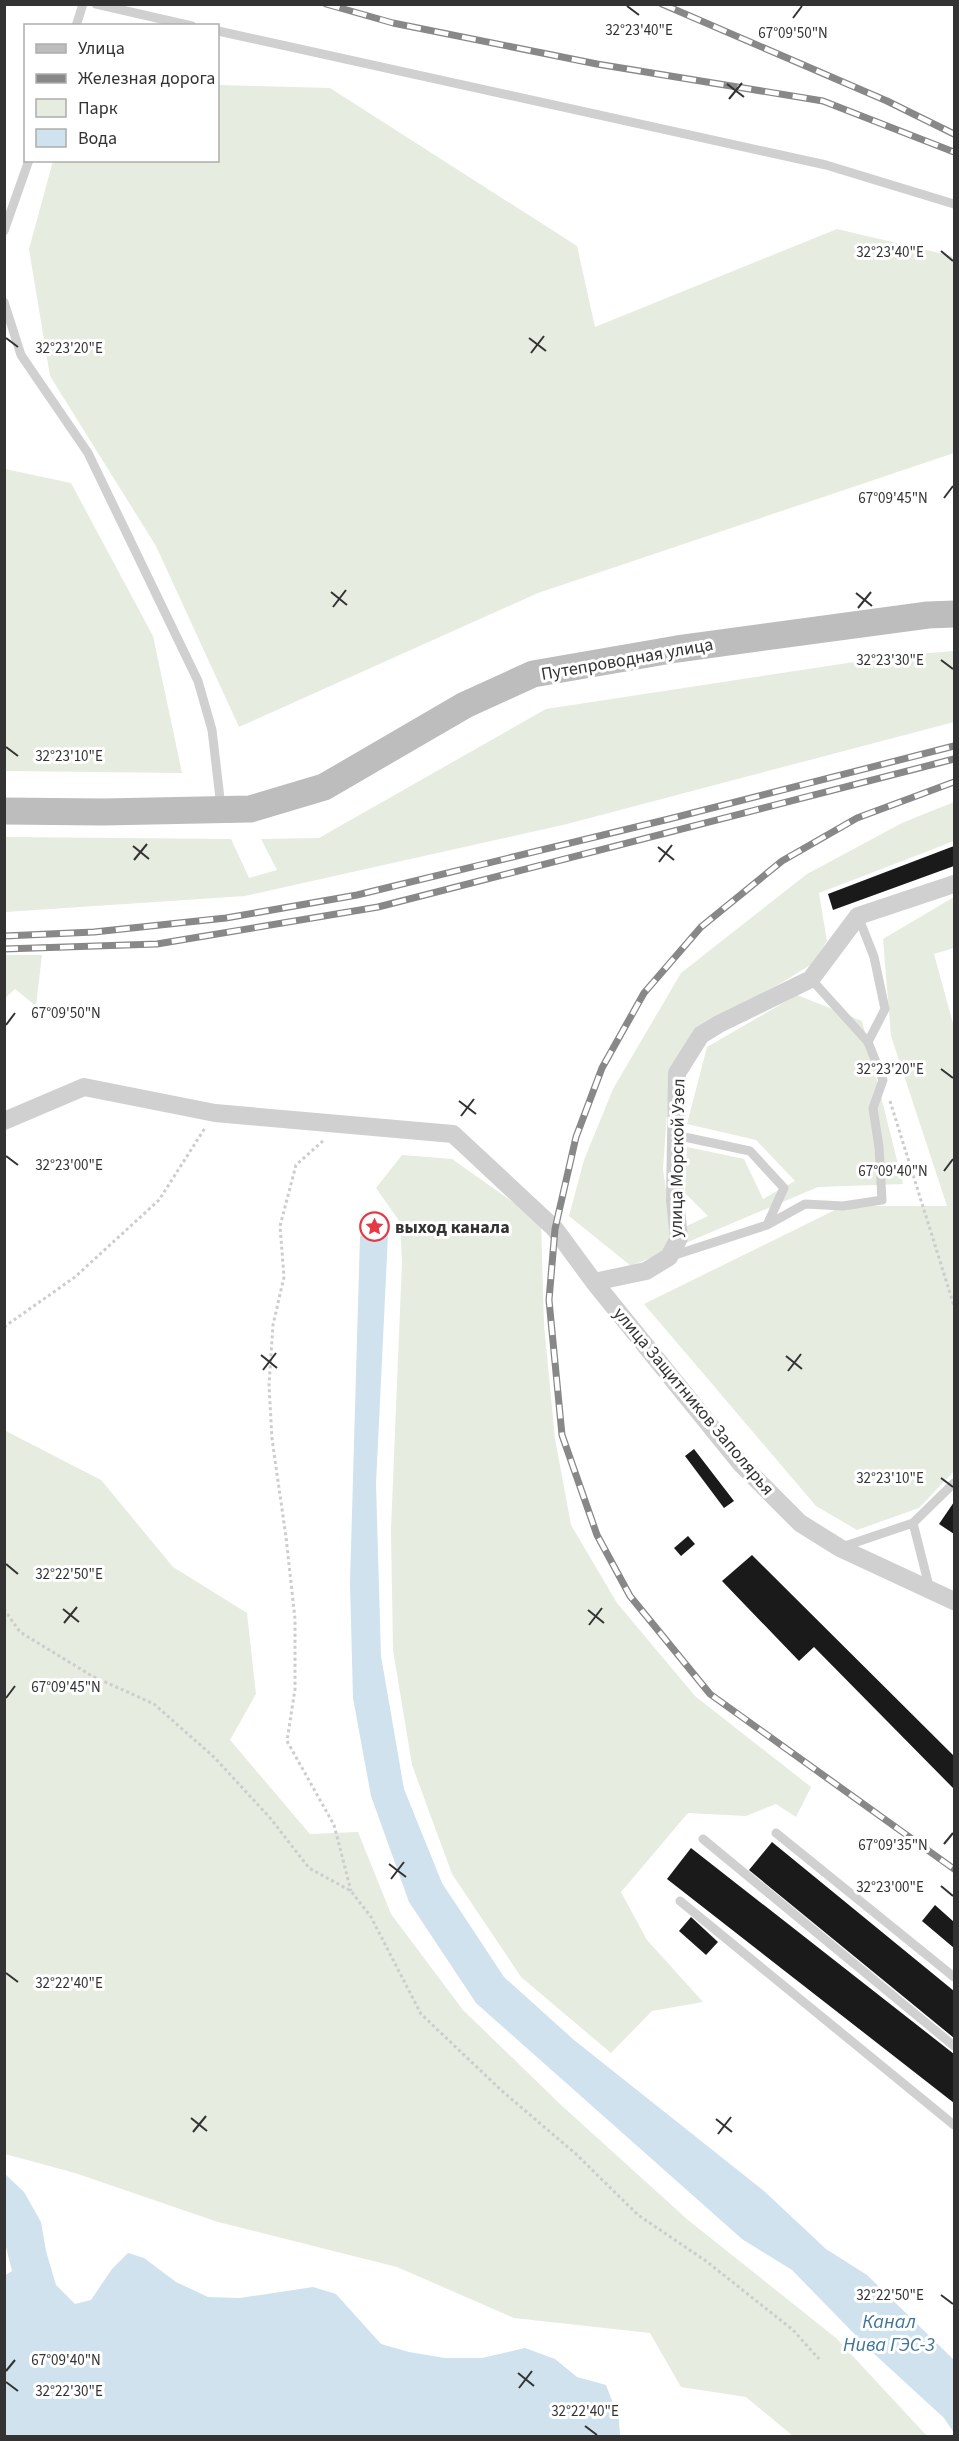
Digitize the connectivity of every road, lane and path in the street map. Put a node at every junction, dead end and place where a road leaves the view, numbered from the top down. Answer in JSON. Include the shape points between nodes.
{"nodes":[{"id":1,"x":83,"y":4,"type":"edge"},
{"id":2,"x":96,"y":4,"type":"edge"},
{"id":3,"x":77,"y":24,"type":"edge"},
{"id":4,"x":183,"y":24,"type":"edge"},
{"id":5,"x":219,"y":31,"type":"edge"},
{"id":6,"x":28,"y":162,"type":"edge"},
{"id":7,"x":954,"y":204,"type":"edge"},
{"id":8,"x":4,"y":231,"type":"edge"},
{"id":9,"x":4,"y":302,"type":"edge"},
{"id":10,"x":954,"y":614,"type":"edge"},
{"id":11,"x":222,"y":809,"type":"junction"},
{"id":12,"x":4,"y":811,"type":"edge"},
{"id":13,"x":954,"y":884,"type":"edge"},
{"id":14,"x":858,"y":916,"type":"junction"},
{"id":15,"x":811,"y":980,"type":"junction"},
{"id":16,"x":868,"y":1042,"type":"junction"},
{"id":17,"x":883,"y":1080,"type":"junction"},
{"id":18,"x":215,"y":1113,"type":"junction"},
{"id":19,"x":4,"y":1121,"type":"edge"},
{"id":20,"x":342,"y":1124,"type":"junction"},
{"id":21,"x":675,"y":1135,"type":"junction"},
{"id":22,"x":767,"y":1225,"type":"junction"},
{"id":23,"x":669,"y":1257,"type":"junction"},
{"id":24,"x":594,"y":1282,"type":"junction"},
{"id":25,"x":954,"y":1306,"type":"edge"},
{"id":26,"x":4,"y":1327,"type":"edge"},
{"id":27,"x":954,"y":1483,"type":"edge"},
{"id":28,"x":914,"y":1523,"type":"junction"},
{"id":29,"x":840,"y":1548,"type":"junction"},
{"id":30,"x":930,"y":1590,"type":"junction"},
{"id":31,"x":954,"y":1601,"type":"edge"},
{"id":32,"x":4,"y":1609,"type":"edge"},
{"id":33,"x":776,"y":1833,"type":"dead end"},
{"id":34,"x":703,"y":1839,"type":"dead end"},
{"id":35,"x":351,"y":1891,"type":"junction"},
{"id":36,"x":680,"y":1901,"type":"dead end"},
{"id":37,"x":954,"y":1977,"type":"edge"},
{"id":38,"x":954,"y":2046,"type":"edge"},
{"id":39,"x":954,"y":2125,"type":"edge"},
{"id":40,"x":819,"y":2359,"type":"dead end"}],
"edges":[{"from":1,"to":3,"type":"lane"},
{"from":2,"to":4,"type":"lane"},
{"from":5,"to":7,"type":"lane","via":[[826,165]]},
{"from":6,"to":8,"type":"lane"},
{"from":9,"to":11,"type":"lane","via":[[21,355],[88,453],[198,681],[212,730]]},
{"from":10,"to":11,"type":"main road","name":"Путепроводная улица","via":[[676,649],[533,674],[465,705],[324,787],[250,809]]},
{"from":11,"to":12,"type":"main road","name":"Путепроводная улица"},
{"from":13,"to":14,"type":"street"},
{"from":14,"to":15,"type":"street","name":"улица Морской Узел"},
{"from":14,"to":16,"type":"lane","via":[[874,957],[885,1009]]},
{"from":15,"to":16,"type":"lane"},
{"from":15,"to":21,"type":"street","name":"улица Морской Узел","via":[[701,1035],[677,1073]]},
{"from":16,"to":17,"type":"lane"},
{"from":17,"to":22,"type":"lane","via":[[873,1107],[882,1200],[843,1206],[805,1204]]},
{"from":17,"to":25,"type":"path"},
{"from":18,"to":19,"type":"street","name":"улица Защитников Заполярья","via":[[84,1087]]},
{"from":18,"to":20,"type":"street","name":"улица Защитников Заполярья"},
{"from":18,"to":26,"type":"path","via":[[159,1200],[75,1277]]},
{"from":20,"to":24,"type":"street","name":"улица Защитников Заполярья","via":[[453,1134],[555,1229]]},
{"from":20,"to":35,"type":"path","via":[[296,1165],[280,1226],[284,1277],[273,1325],[269,1385],[295,1619],[295,1689],[287,1741],[333,1825]]},
{"from":21,"to":22,"type":"lane","via":[[750,1151],[784,1188]]},
{"from":21,"to":23,"type":"street","name":"улица Морской Узел","via":[[679,1239]]},
{"from":22,"to":23,"type":"lane"},
{"from":23,"to":24,"type":"street","name":"улица Морской Узел","via":[[646,1271]]},
{"from":24,"to":29,"type":"street","name":"улица Защитников Заполярья","via":[[742,1465],[800,1523]]},
{"from":27,"to":28,"type":"lane"},
{"from":28,"to":29,"type":"lane"},
{"from":28,"to":30,"type":"lane"},
{"from":29,"to":30,"type":"street","name":"улица Защитников Заполярья"},
{"from":30,"to":31,"type":"street","name":"улица Защитников Заполярья"},
{"from":32,"to":35,"type":"path","via":[[20,1632],[92,1676],[154,1704],[215,1758],[309,1868]]},
{"from":33,"to":37,"type":"lane"},
{"from":34,"to":38,"type":"lane"},
{"from":35,"to":40,"type":"path","via":[[371,1917],[421,2014],[638,2214],[706,2261],[792,2330]]},
{"from":36,"to":39,"type":"lane"}]}
